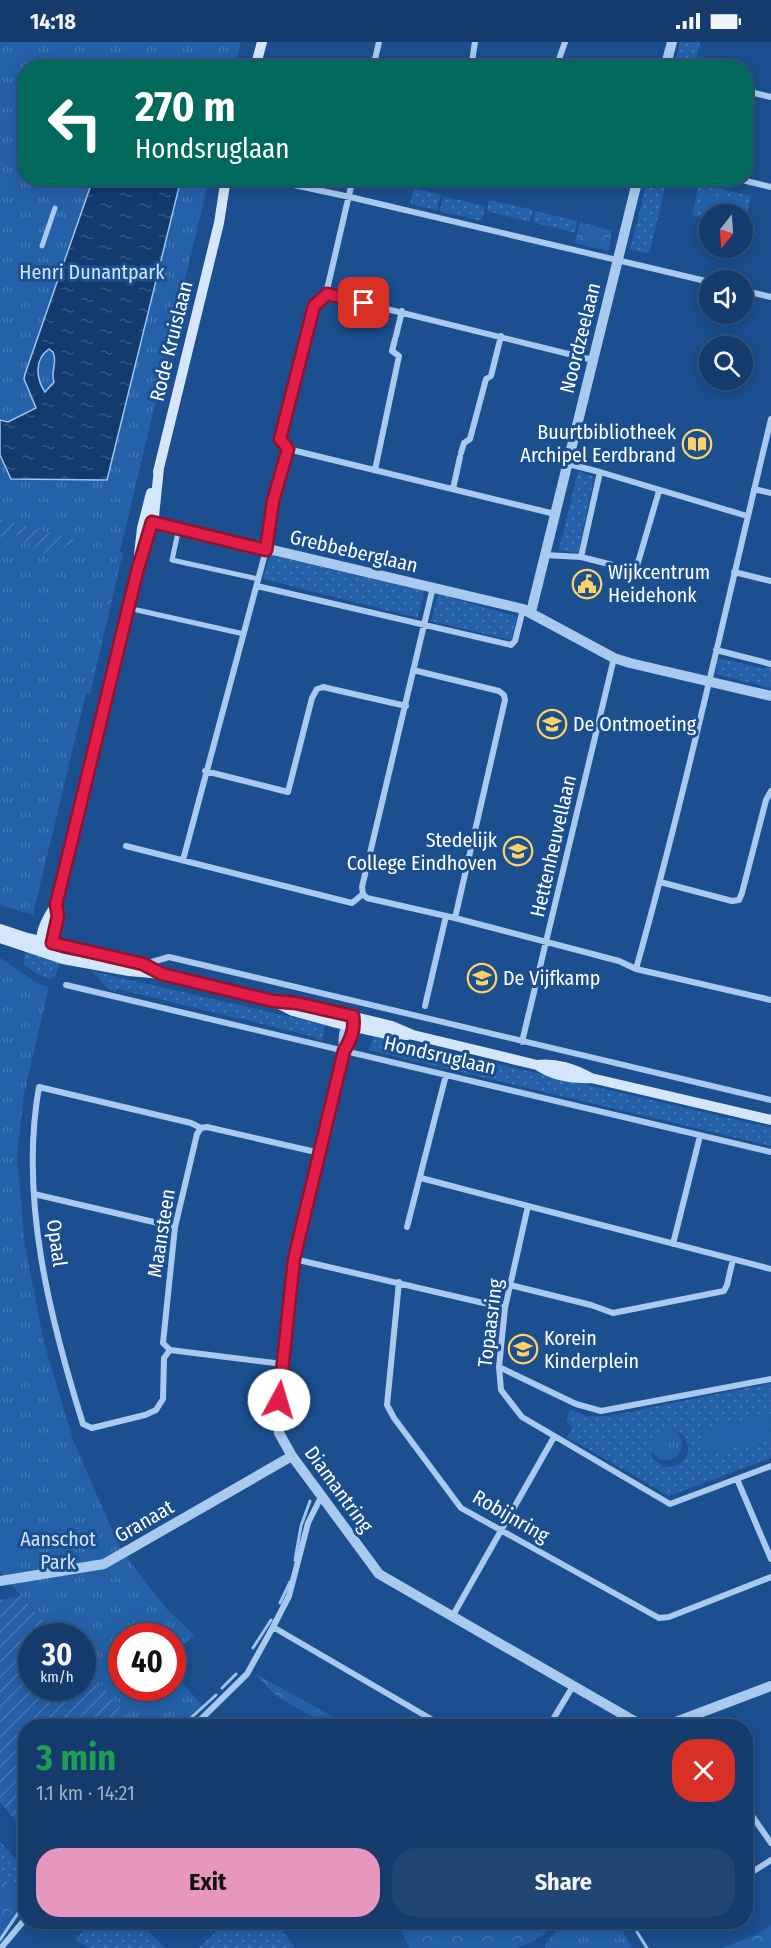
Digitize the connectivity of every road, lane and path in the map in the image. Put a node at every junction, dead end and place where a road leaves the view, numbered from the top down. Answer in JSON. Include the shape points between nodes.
{"nodes":[{"id":1,"x":262,"y":42,"type":"edge"},
{"id":2,"x":379,"y":42,"type":"edge"},
{"id":3,"x":474,"y":42,"type":"edge"},
{"id":4,"x":566,"y":42,"type":"edge"},
{"id":5,"x":672,"y":42,"type":"edge"},
{"id":6,"x":257,"y":60,"type":"edge"},
{"id":7,"x":375,"y":60,"type":"edge"},
{"id":8,"x":472,"y":60,"type":"edge"},
{"id":9,"x":558,"y":60,"type":"edge"},
{"id":10,"x":667,"y":60,"type":"edge"},
{"id":11,"x":753,"y":93,"type":"edge"},
{"id":12,"x":771,"y":97,"type":"edge"},
{"id":13,"x":753,"y":183,"type":"edge"},
{"id":14,"x":225,"y":186,"type":"edge"},
{"id":15,"x":231,"y":186,"type":"edge"},
{"id":16,"x":298,"y":186,"type":"edge"},
{"id":17,"x":352,"y":186,"type":"edge"},
{"id":18,"x":636,"y":186,"type":"edge"},
{"id":19,"x":771,"y":187,"type":"edge"},
{"id":20,"x":350,"y":197,"type":"junction"},
{"id":21,"x":56,"y":208,"type":"dead end"},
{"id":22,"x":219,"y":223,"type":"junction"},
{"id":23,"x":42,"y":246,"type":"dead end"},
{"id":24,"x":618,"y":261,"type":"junction"},
{"id":25,"x":699,"y":279,"type":"edge"},
{"id":26,"x":753,"y":293,"type":"edge"},
{"id":27,"x":327,"y":294,"type":"junction"},
{"id":28,"x":771,"y":297,"type":"edge"},
{"id":29,"x":402,"y":311,"type":"junction"},
{"id":30,"x":501,"y":336,"type":"junction"},
{"id":31,"x":593,"y":360,"type":"junction"},
{"id":32,"x":771,"y":419,"type":"edge"},
{"id":33,"x":288,"y":449,"type":"junction"},
{"id":34,"x":568,"y":464,"type":"junction"},
{"id":35,"x":375,"y":470,"type":"junction"},
{"id":36,"x":600,"y":471,"type":"junction"},
{"id":37,"x":453,"y":489,"type":"junction"},
{"id":38,"x":754,"y":489,"type":"junction"},
{"id":39,"x":659,"y":491,"type":"junction"},
{"id":40,"x":771,"y":493,"type":"edge"},
{"id":41,"x":555,"y":514,"type":"junction"},
{"id":42,"x":747,"y":516,"type":"junction"},
{"id":43,"x":148,"y":521,"type":"junction"},
{"id":44,"x":178,"y":528,"type":"junction"},
{"id":45,"x":266,"y":550,"type":"junction"},
{"id":46,"x":545,"y":555,"type":"junction"},
{"id":47,"x":581,"y":557,"type":"junction"},
{"id":48,"x":734,"y":572,"type":"junction"},
{"id":49,"x":771,"y":581,"type":"edge"},
{"id":50,"x":258,"y":583,"type":"junction"},
{"id":51,"x":433,"y":587,"type":"junction"},
{"id":52,"x":137,"y":610,"type":"dead end"},
{"id":53,"x":527,"y":610,"type":"junction"},
{"id":54,"x":424,"y":624,"type":"junction"},
{"id":55,"x":244,"y":634,"type":"junction"},
{"id":56,"x":716,"y":650,"type":"junction"},
{"id":57,"x":614,"y":658,"type":"junction"},
{"id":58,"x":771,"y":664,"type":"edge"},
{"id":59,"x":413,"y":670,"type":"junction"},
{"id":60,"x":708,"y":681,"type":"junction"},
{"id":61,"x":771,"y":696,"type":"edge"},
{"id":62,"x":406,"y":706,"type":"junction"},
{"id":63,"x":205,"y":771,"type":"junction"},
{"id":64,"x":771,"y":791,"type":"edge"},
{"id":65,"x":126,"y":846,"type":"dead end"},
{"id":66,"x":183,"y":860,"type":"junction"},
{"id":67,"x":660,"y":882,"type":"junction"},
{"id":68,"x":363,"y":894,"type":"junction"},
{"id":69,"x":56,"y":905,"type":"junction"},
{"id":70,"x":446,"y":916,"type":"junction"},
{"id":71,"x":455,"y":918,"type":"junction"},
{"id":72,"x":0,"y":929,"type":"edge"},
{"id":73,"x":0,"y":938,"type":"edge"},
{"id":74,"x":40,"y":941,"type":"junction"},
{"id":75,"x":547,"y":942,"type":"junction"},
{"id":76,"x":52,"y":943,"type":"junction"},
{"id":77,"x":44,"y":952,"type":"junction"},
{"id":78,"x":143,"y":964,"type":"junction"},
{"id":79,"x":636,"y":969,"type":"junction"},
{"id":80,"x":162,"y":974,"type":"junction"},
{"id":81,"x":66,"y":985,"type":"dead end"},
{"id":82,"x":771,"y":1000,"type":"edge"},
{"id":83,"x":425,"y":1006,"type":"joint"},
{"id":84,"x":422,"y":1018,"type":"junction"},
{"id":85,"x":351,"y":1023,"type":"junction"},
{"id":86,"x":522,"y":1042,"type":"junction"},
{"id":87,"x":344,"y":1051,"type":"junction"},
{"id":88,"x":446,"y":1075,"type":"junction"},
{"id":89,"x":771,"y":1100,"type":"edge"},
{"id":90,"x":771,"y":1120,"type":"edge"},
{"id":91,"x":201,"y":1128,"type":"junction"},
{"id":92,"x":700,"y":1136,"type":"junction"},
{"id":93,"x":771,"y":1152,"type":"edge"},
{"id":94,"x":320,"y":1153,"type":"junction"},
{"id":95,"x":420,"y":1178,"type":"junction"},
{"id":96,"x":34,"y":1194,"type":"junction"},
{"id":97,"x":528,"y":1206,"type":"junction"},
{"id":98,"x":175,"y":1227,"type":"junction"},
{"id":99,"x":407,"y":1227,"type":"dead end"},
{"id":100,"x":673,"y":1244,"type":"junction"},
{"id":101,"x":294,"y":1259,"type":"junction"},
{"id":102,"x":733,"y":1259,"type":"junction"},
{"id":103,"x":771,"y":1269,"type":"edge"},
{"id":104,"x":399,"y":1282,"type":"junction"},
{"id":105,"x":510,"y":1285,"type":"junction"},
{"id":106,"x":505,"y":1308,"type":"junction"},
{"id":107,"x":170,"y":1350,"type":"junction"},
{"id":108,"x":283,"y":1364,"type":"junction"},
{"id":109,"x":499,"y":1367,"type":"junction"},
{"id":110,"x":771,"y":1379,"type":"edge"},
{"id":111,"x":555,"y":1437,"type":"junction"},
{"id":112,"x":292,"y":1456,"type":"junction"},
{"id":113,"x":771,"y":1467,"type":"edge"},
{"id":114,"x":737,"y":1479,"type":"junction"},
{"id":115,"x":321,"y":1497,"type":"junction"},
{"id":116,"x":501,"y":1530,"type":"junction"},
{"id":117,"x":771,"y":1559,"type":"edge"},
{"id":118,"x":771,"y":1577,"type":"edge"},
{"id":119,"x":0,"y":1581,"type":"edge"},
{"id":120,"x":452,"y":1617,"type":"junction"},
{"id":121,"x":273,"y":1627,"type":"junction"},
{"id":122,"x":573,"y":1686,"type":"junction"},
{"id":123,"x":771,"y":1686,"type":"edge"},
{"id":124,"x":696,"y":1716,"type":"junction"},
{"id":125,"x":201,"y":1719,"type":"edge"},
{"id":126,"x":431,"y":1719,"type":"edge"},
{"id":127,"x":553,"y":1719,"type":"edge"},
{"id":128,"x":631,"y":1719,"type":"edge"},
{"id":129,"x":687,"y":1719,"type":"edge"},
{"id":130,"x":697,"y":1719,"type":"edge"},
{"id":131,"x":753,"y":1817,"type":"edge"},
{"id":132,"x":771,"y":1843,"type":"edge"},
{"id":133,"x":771,"y":1860,"type":"edge"},
{"id":134,"x":753,"y":1872,"type":"edge"},
{"id":135,"x":18,"y":1928,"type":"edge"},
{"id":136,"x":1,"y":1948,"type":"edge"}],
"edges":[{"from":1,"to":6,"type":"main road"},
{"from":2,"to":7,"type":"street"},
{"from":3,"to":8,"type":"street"},
{"from":4,"to":9,"type":"street"},
{"from":5,"to":10,"type":"street"},
{"from":11,"to":12,"type":"street"},
{"from":13,"to":19,"type":"street"},
{"from":14,"to":22,"type":"main road","name":"Rode Kruislaan"},
{"from":15,"to":22,"type":"main road","name":"Rode Kruislaan"},
{"from":16,"to":20,"type":"street"},
{"from":17,"to":20,"type":"street"},
{"from":18,"to":24,"type":"street","name":"Noordzeelaan"},
{"from":20,"to":24,"type":"street"},
{"from":20,"to":27,"type":"street"},
{"from":21,"to":23,"type":"street"},
{"from":22,"to":43,"type":"main road","name":"Rode Kruislaan"},
{"from":24,"to":25,"type":"street"},
{"from":24,"to":31,"type":"street","name":"Noordzeelaan"},
{"from":26,"to":28,"type":"street"},
{"from":27,"to":29,"type":"street"},
{"from":27,"to":33,"type":"street","via":[[314,306],[280,439]]},
{"from":29,"to":30,"type":"street"},
{"from":29,"to":35,"type":"street","via":[[392,351],[399,356]]},
{"from":30,"to":31,"type":"street"},
{"from":30,"to":37,"type":"street","via":[[470,439],[464,443]]},
{"from":31,"to":34,"type":"street","name":"Noordzeelaan"},
{"from":32,"to":38,"type":"street"},
{"from":33,"to":35,"type":"street"},
{"from":33,"to":45,"type":"street","via":[[273,501]]},
{"from":34,"to":36,"type":"street"},
{"from":34,"to":41,"type":"street","name":"Noordzeelaan"},
{"from":35,"to":37,"type":"street"},
{"from":36,"to":39,"type":"street"},
{"from":36,"to":47,"type":"street"},
{"from":37,"to":41,"type":"street"},
{"from":38,"to":40,"type":"street"},
{"from":38,"to":42,"type":"street"},
{"from":39,"to":42,"type":"street"},
{"from":39,"to":47,"type":"street","via":[[633,570]]},
{"from":41,"to":46,"type":"street","name":"Noordzeelaan"},
{"from":42,"to":48,"type":"street"},
{"from":43,"to":44,"type":"street","name":"Grebbeberglaan"},
{"from":43,"to":69,"type":"main road","name":"Rode Kruislaan"},
{"from":44,"to":45,"type":"street","name":"Grebbeberglaan"},
{"from":44,"to":50,"type":"street","via":[[172,560]]},
{"from":45,"to":50,"type":"street"},
{"from":45,"to":51,"type":"street","name":"Grebbeberglaan"},
{"from":46,"to":47,"type":"street"},
{"from":46,"to":53,"type":"street","name":"Noordzeelaan"},
{"from":48,"to":49,"type":"street"},
{"from":48,"to":56,"type":"street"},
{"from":50,"to":54,"type":"street"},
{"from":50,"to":55,"type":"street"},
{"from":51,"to":53,"type":"street","name":"Grebbeberglaan"},
{"from":51,"to":54,"type":"street"},
{"from":52,"to":55,"type":"street"},
{"from":53,"to":54,"type":"street","via":[[510,645]]},
{"from":53,"to":57,"type":"street","name":"Grebbeberglaan"},
{"from":54,"to":59,"type":"street"},
{"from":55,"to":63,"type":"street"},
{"from":56,"to":58,"type":"street"},
{"from":56,"to":60,"type":"street"},
{"from":57,"to":60,"type":"street","name":"Grebbeberglaan"},
{"from":57,"to":75,"type":"street","name":"Hettenheuvellaan"},
{"from":59,"to":62,"type":"street"},
{"from":59,"to":71,"type":"street","via":[[499,691],[505,700]]},
{"from":60,"to":61,"type":"street","name":"Grebbeberglaan"},
{"from":60,"to":67,"type":"street"},
{"from":62,"to":63,"type":"street","via":[[323,687],[317,689],[288,792]]},
{"from":62,"to":68,"type":"street"},
{"from":63,"to":66,"type":"street"},
{"from":64,"to":67,"type":"street","via":[[739,900]]},
{"from":65,"to":66,"type":"street"},
{"from":66,"to":68,"type":"street","via":[[352,903]]},
{"from":67,"to":79,"type":"street"},
{"from":68,"to":70,"type":"street"},
{"from":69,"to":74,"type":"main road","name":"Rode Kruislaan"},
{"from":69,"to":76,"type":"main road","name":"Rode Kruislaan","via":[[58,916]]},
{"from":70,"to":71,"type":"street"},
{"from":70,"to":83,"type":"street"},
{"from":71,"to":75,"type":"street"},
{"from":72,"to":74,"type":"main road","name":"Hondsruglaan"},
{"from":73,"to":77,"type":"main road","name":"Hondsruglaan"},
{"from":74,"to":76,"type":"main road","name":"Hondsruglaan"},
{"from":74,"to":77,"type":"main road"},
{"from":75,"to":79,"type":"street"},
{"from":75,"to":86,"type":"street","name":"Hettenheuvellaan"},
{"from":76,"to":77,"type":"main road"},
{"from":76,"to":78,"type":"main road","name":"Hondsruglaan"},
{"from":77,"to":80,"type":"main road","name":"Hondsruglaan","via":[[63,959]]},
{"from":78,"to":80,"type":"main road","name":"Hondsruglaan"},
{"from":78,"to":84,"type":"street","name":"Hondsruglaan","via":[[169,957]]},
{"from":79,"to":82,"type":"street"},
{"from":80,"to":85,"type":"main road","name":"Hondsruglaan","via":[[296,1003]]},
{"from":81,"to":87,"type":"street","name":"Hondsruglaan"},
{"from":83,"to":84,"type":"street"},
{"from":84,"to":86,"type":"street","name":"Hondsruglaan"},
{"from":85,"to":87,"type":"street","name":"Diamantring","via":[[351,1040]]},
{"from":85,"to":90,"type":"main road","name":"Hondsruglaan","via":[[392,1026],[413,1035],[537,1065],[548,1072],[591,1078]]},
{"from":86,"to":89,"type":"street","name":"Hondsruglaan"},
{"from":87,"to":88,"type":"street","name":"Hondsruglaan"},
{"from":87,"to":94,"type":"street","name":"Diamantring"},
{"from":88,"to":92,"type":"street","name":"Hondsruglaan"},
{"from":88,"to":95,"type":"street"},
{"from":91,"to":94,"type":"street"},
{"from":91,"to":96,"type":"street","name":"Opaal","via":[[39,1087]]},
{"from":91,"to":98,"type":"street","name":"Maansteen"},
{"from":92,"to":93,"type":"street","name":"Hondsruglaan"},
{"from":92,"to":100,"type":"street"},
{"from":94,"to":101,"type":"street","name":"Diamantring"},
{"from":95,"to":97,"type":"street"},
{"from":95,"to":99,"type":"street"},
{"from":96,"to":98,"type":"street"},
{"from":96,"to":107,"type":"street","name":"Opaal","via":[[51,1310],[83,1424],[92,1428],[156,1410],[163,1399],[164,1358]]},
{"from":97,"to":100,"type":"street"},
{"from":97,"to":105,"type":"street","name":"Topaasring"},
{"from":98,"to":107,"type":"street","name":"Maansteen","via":[[163,1343]]},
{"from":100,"to":102,"type":"street"},
{"from":101,"to":104,"type":"street"},
{"from":101,"to":108,"type":"street","name":"Diamantring"},
{"from":102,"to":103,"type":"street"},
{"from":102,"to":105,"type":"street","via":[[723,1292],[613,1313]]},
{"from":104,"to":106,"type":"street"},
{"from":104,"to":116,"type":"street","name":"Robijnring","via":[[387,1405],[460,1508]]},
{"from":105,"to":106,"type":"street","name":"Topaasring"},
{"from":106,"to":109,"type":"street","name":"Topaasring"},
{"from":107,"to":108,"type":"street"},
{"from":108,"to":112,"type":"street","name":"Diamantring","via":[[279,1433]]},
{"from":109,"to":110,"type":"street","via":[[576,1404],[601,1411]]},
{"from":109,"to":111,"type":"street","name":"Topaasring","via":[[501,1390],[522,1418]]},
{"from":111,"to":114,"type":"street","name":"Topaasring","via":[[670,1504]]},
{"from":111,"to":116,"type":"street"},
{"from":112,"to":115,"type":"street","name":"Diamantring"},
{"from":112,"to":119,"type":"street","name":"Granaat","via":[[104,1564]]},
{"from":113,"to":114,"type":"street","name":"Topaasring"},
{"from":114,"to":117,"type":"street"},
{"from":115,"to":120,"type":"street","name":"Diamantring","via":[[379,1574]]},
{"from":115,"to":121,"type":"street","via":[[308,1523],[289,1596]]},
{"from":116,"to":118,"type":"street","name":"Robijnring","via":[[658,1618]]},
{"from":116,"to":120,"type":"street"},
{"from":120,"to":122,"type":"street","name":"Diamantring"},
{"from":121,"to":125,"type":"street","via":[[247,1674]]},
{"from":121,"to":126,"type":"street"},
{"from":122,"to":127,"type":"street"},
{"from":122,"to":128,"type":"street","name":"Diamantring"},
{"from":123,"to":124,"type":"street"},
{"from":124,"to":129,"type":"street"},
{"from":124,"to":130,"type":"street"},
{"from":131,"to":132,"type":"street"},
{"from":133,"to":134,"type":"street"},
{"from":135,"to":136,"type":"street"}]}
